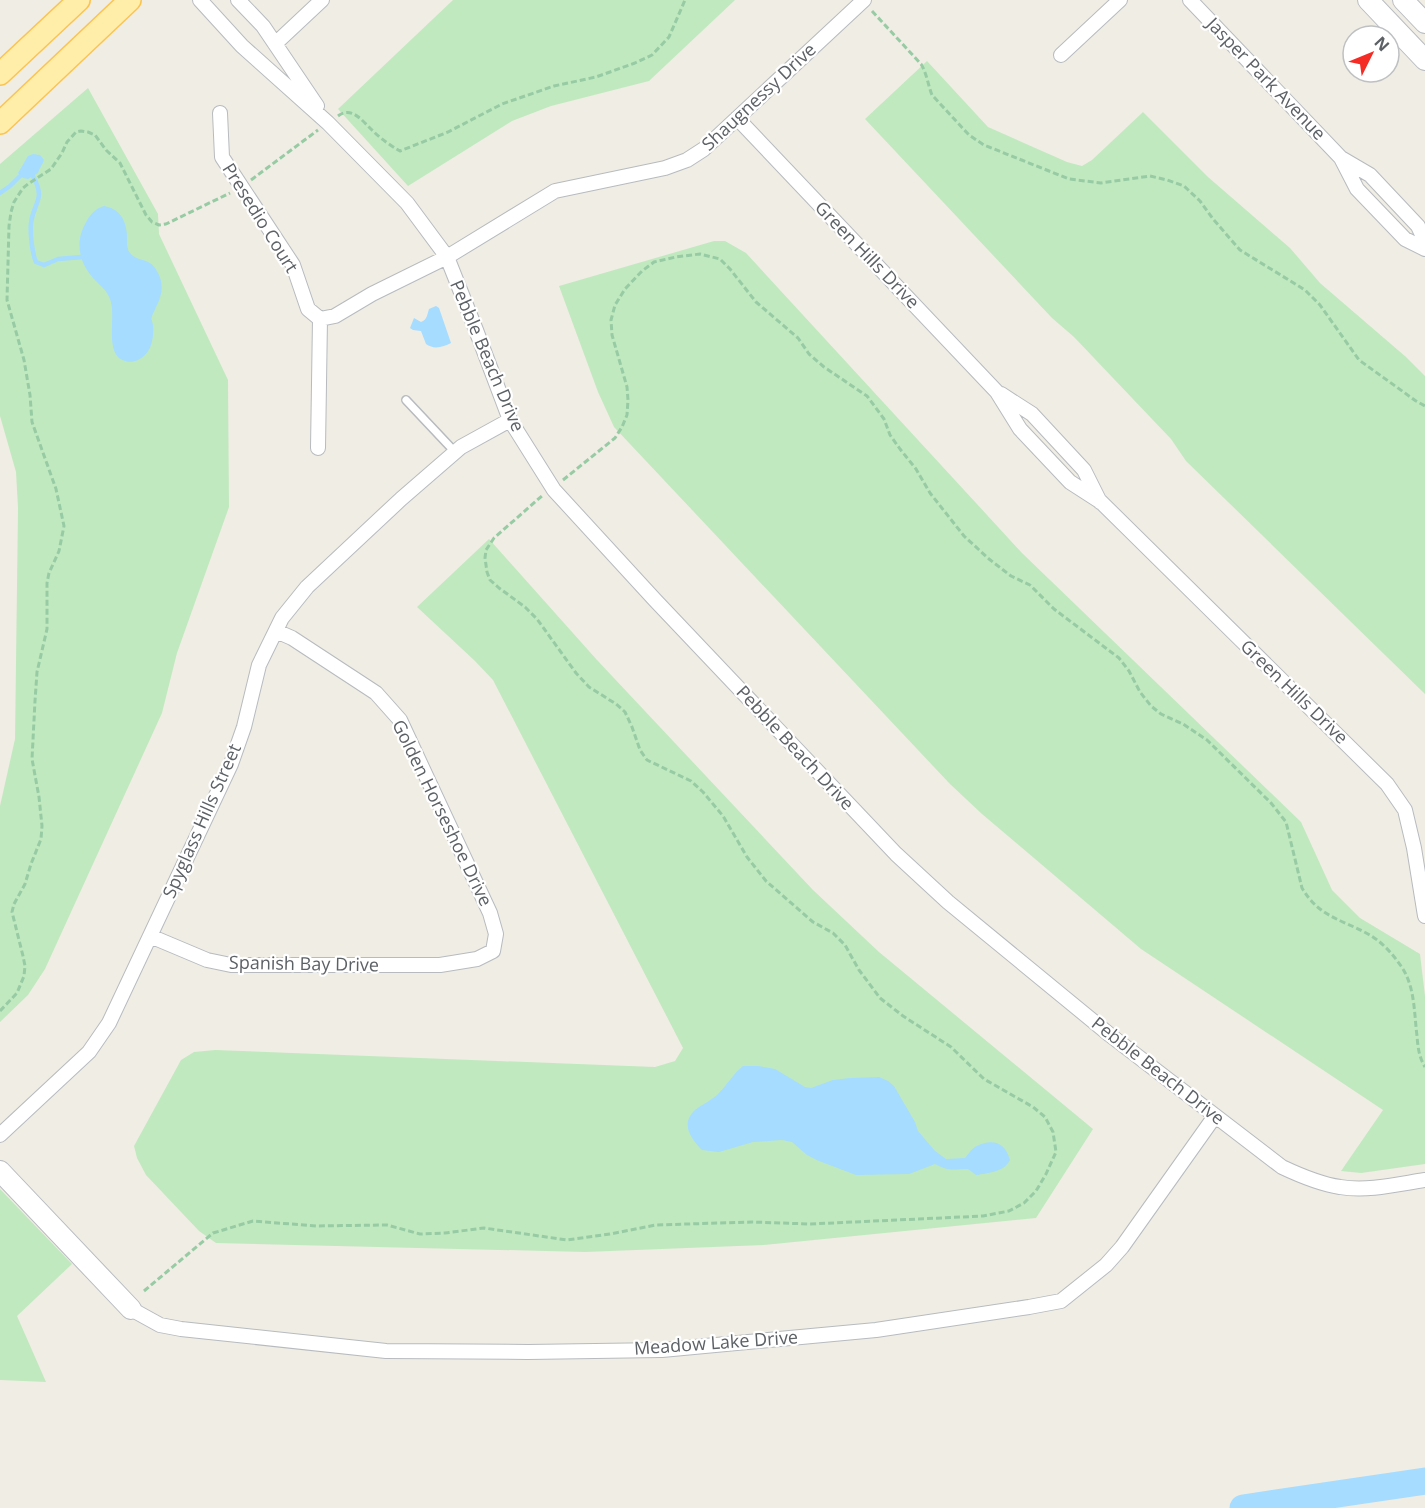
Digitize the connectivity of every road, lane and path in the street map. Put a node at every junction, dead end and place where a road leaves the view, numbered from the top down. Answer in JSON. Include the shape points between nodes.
{"nodes":[{"id":1,"x":79,"y":0,"type":"edge"},
{"id":2,"x":130,"y":0,"type":"edge"},
{"id":3,"x":200,"y":0,"type":"edge"},
{"id":4,"x":238,"y":0,"type":"edge"},
{"id":5,"x":322,"y":0,"type":"edge"},
{"id":6,"x":1120,"y":0,"type":"edge"},
{"id":7,"x":1190,"y":0,"type":"edge"},
{"id":8,"x":1368,"y":0,"type":"edge"},
{"id":9,"x":1403,"y":0,"type":"edge"},
{"id":10,"x":863,"y":1,"type":"edge"},
{"id":11,"x":1425,"y":23,"type":"edge"},
{"id":12,"x":275,"y":44,"type":"junction"},
{"id":13,"x":1061,"y":55,"type":"dead end"},
{"id":14,"x":1425,"y":60,"type":"edge"},
{"id":15,"x":0,"y":74,"type":"edge"},
{"id":16,"x":220,"y":113,"type":"dead end"},
{"id":17,"x":737,"y":118,"type":"junction"},
{"id":18,"x":0,"y":123,"type":"edge"},
{"id":19,"x":328,"y":123,"type":"junction"},
{"id":20,"x":1341,"y":158,"type":"junction"},
{"id":21,"x":41,"y":176,"type":"dead end"},
{"id":22,"x":1425,"y":241,"type":"edge"},
{"id":23,"x":1425,"y":249,"type":"edge"},
{"id":24,"x":447,"y":257,"type":"junction"},
{"id":25,"x":320,"y":319,"type":"junction"},
{"id":26,"x":997,"y":392,"type":"junction"},
{"id":27,"x":406,"y":400,"type":"dead end"},
{"id":28,"x":1425,"y":406,"type":"edge"},
{"id":29,"x":510,"y":420,"type":"junction"},
{"id":30,"x":318,"y":448,"type":"dead end"},
{"id":31,"x":455,"y":452,"type":"junction"},
{"id":32,"x":553,"y":488,"type":"junction"},
{"id":33,"x":1101,"y":502,"type":"junction"},
{"id":34,"x":276,"y":631,"type":"junction"},
{"id":35,"x":1425,"y":916,"type":"edge"},
{"id":36,"x":150,"y":936,"type":"junction"},
{"id":37,"x":463,"y":962,"type":"joint"},
{"id":38,"x":0,"y":1011,"type":"edge"},
{"id":39,"x":1425,"y":1067,"type":"edge"},
{"id":40,"x":1215,"y":1116,"type":"junction"},
{"id":41,"x":0,"y":1135,"type":"edge"},
{"id":42,"x":0,"y":1171,"type":"edge"},
{"id":43,"x":1425,"y":1180,"type":"edge"},
{"id":44,"x":144,"y":1291,"type":"dead end"},
{"id":45,"x":131,"y":1310,"type":"joint"}],
"edges":[{"from":1,"to":15,"type":"main road"},
{"from":2,"to":18,"type":"main road"},
{"from":3,"to":19,"type":"street","via":[[242,46]]},
{"from":4,"to":12,"type":"street"},
{"from":5,"to":12,"type":"street"},
{"from":6,"to":13,"type":"street"},
{"from":7,"to":20,"type":"street","name":"Jasper Park Avenue"},
{"from":8,"to":14,"type":"street"},
{"from":9,"to":11,"type":"street"},
{"from":10,"to":17,"type":"street","name":"Shaugnessy Drive"},
{"from":10,"to":28,"type":"path","via":[[921,64],[932,95],[969,135],[984,145],[1069,179],[1101,183],[1150,176],[1184,186],[1240,250],[1305,290],[1359,360]]},
{"from":12,"to":19,"type":"street"},
{"from":16,"to":25,"type":"street","name":"Presedio Court","via":[[222,157],[293,265],[308,309]]},
{"from":17,"to":24,"type":"street","name":"Shaugnessy Drive","via":[[687,160],[555,191]]},
{"from":17,"to":26,"type":"street","name":"Green Hills Drive"},
{"from":19,"to":24,"type":"street","name":"Pebble Beach Drive","via":[[407,203]]},
{"from":20,"to":22,"type":"street","name":"Jasper Park Avenue","via":[[1370,175],[1418,226]]},
{"from":20,"to":23,"type":"street","name":"Jasper Park Avenue","via":[[1357,189],[1405,239]]},
{"from":21,"to":38,"type":"path","via":[[19,193],[11,212],[7,300],[24,360],[32,422],[56,489],[64,526],[47,583],[47,629],[37,672],[32,759],[41,838],[12,912],[24,976],[17,993]]},
{"from":24,"to":25,"type":"street","via":[[335,316]]},
{"from":24,"to":29,"type":"street","name":"Pebble Beach Drive"},
{"from":25,"to":30,"type":"street"},
{"from":26,"to":33,"type":"street","name":"Green Hills Drive","via":[[1027,437],[1070,482]]},
{"from":26,"to":33,"type":"street","name":"Green Hills Drive","via":[[1032,414],[1084,470]]},
{"from":27,"to":31,"type":"lane"},
{"from":29,"to":31,"type":"street","name":"Spyglass Hills Street"},
{"from":29,"to":32,"type":"street","name":"Pebble Beach Drive"},
{"from":31,"to":34,"type":"street","name":"Spyglass Hills Street","via":[[308,587]]},
{"from":32,"to":39,"type":"path","via":[[615,438],[624,421],[627,387],[611,320],[625,289],[654,262],[700,254],[720,259],[756,302],[798,338],[809,354],[867,396],[890,435],[963,536],[1119,658],[1151,706],[1207,740],[1271,803],[1286,822],[1307,897],[1318,909],[1370,934],[1403,969],[1410,982],[1418,1053]]},
{"from":32,"to":40,"type":"street","name":"Pebble Beach Drive","via":[[896,854],[948,902]]},
{"from":32,"to":44,"type":"path","via":[[494,538],[485,558],[490,580],[537,620],[588,687],[625,712],[647,760],[691,781],[703,792],[766,881],[813,922],[833,933],[880,998],[951,1047],[984,1079],[1044,1117],[1053,1132],[1056,1152],[1046,1174],[1024,1203],[1009,1211],[983,1216],[810,1224],[656,1225],[567,1240],[484,1228],[420,1234],[387,1225],[316,1226],[253,1221],[213,1233]]},
{"from":33,"to":35,"type":"street","name":"Green Hills Drive","via":[[1388,784],[1405,810]]},
{"from":34,"to":36,"type":"street","name":"Spyglass Hills Street","via":[[259,665],[231,764]]},
{"from":34,"to":37,"type":"street","name":"Golden Horseshoe Drive","via":[[376,693],[400,720],[490,913],[496,934],[493,951]]},
{"from":36,"to":37,"type":"street","name":"Spanish Bay Drive","via":[[207,960],[231,965]]},
{"from":36,"to":41,"type":"street","name":"Spyglass Hills Street","via":[[109,1023],[90,1052]]},
{"from":40,"to":43,"type":"street","name":"Pebble Beach Drive","via":[[1282,1167],[1311,1180],[1342,1188]]},
{"from":40,"to":45,"type":"street","name":"Meadow Lake Drive","via":[[1106,1265],[1061,1301],[1029,1307],[876,1330],[662,1350],[528,1352],[386,1351],[210,1333],[160,1325]]},
{"from":42,"to":45,"type":"street"}]}
